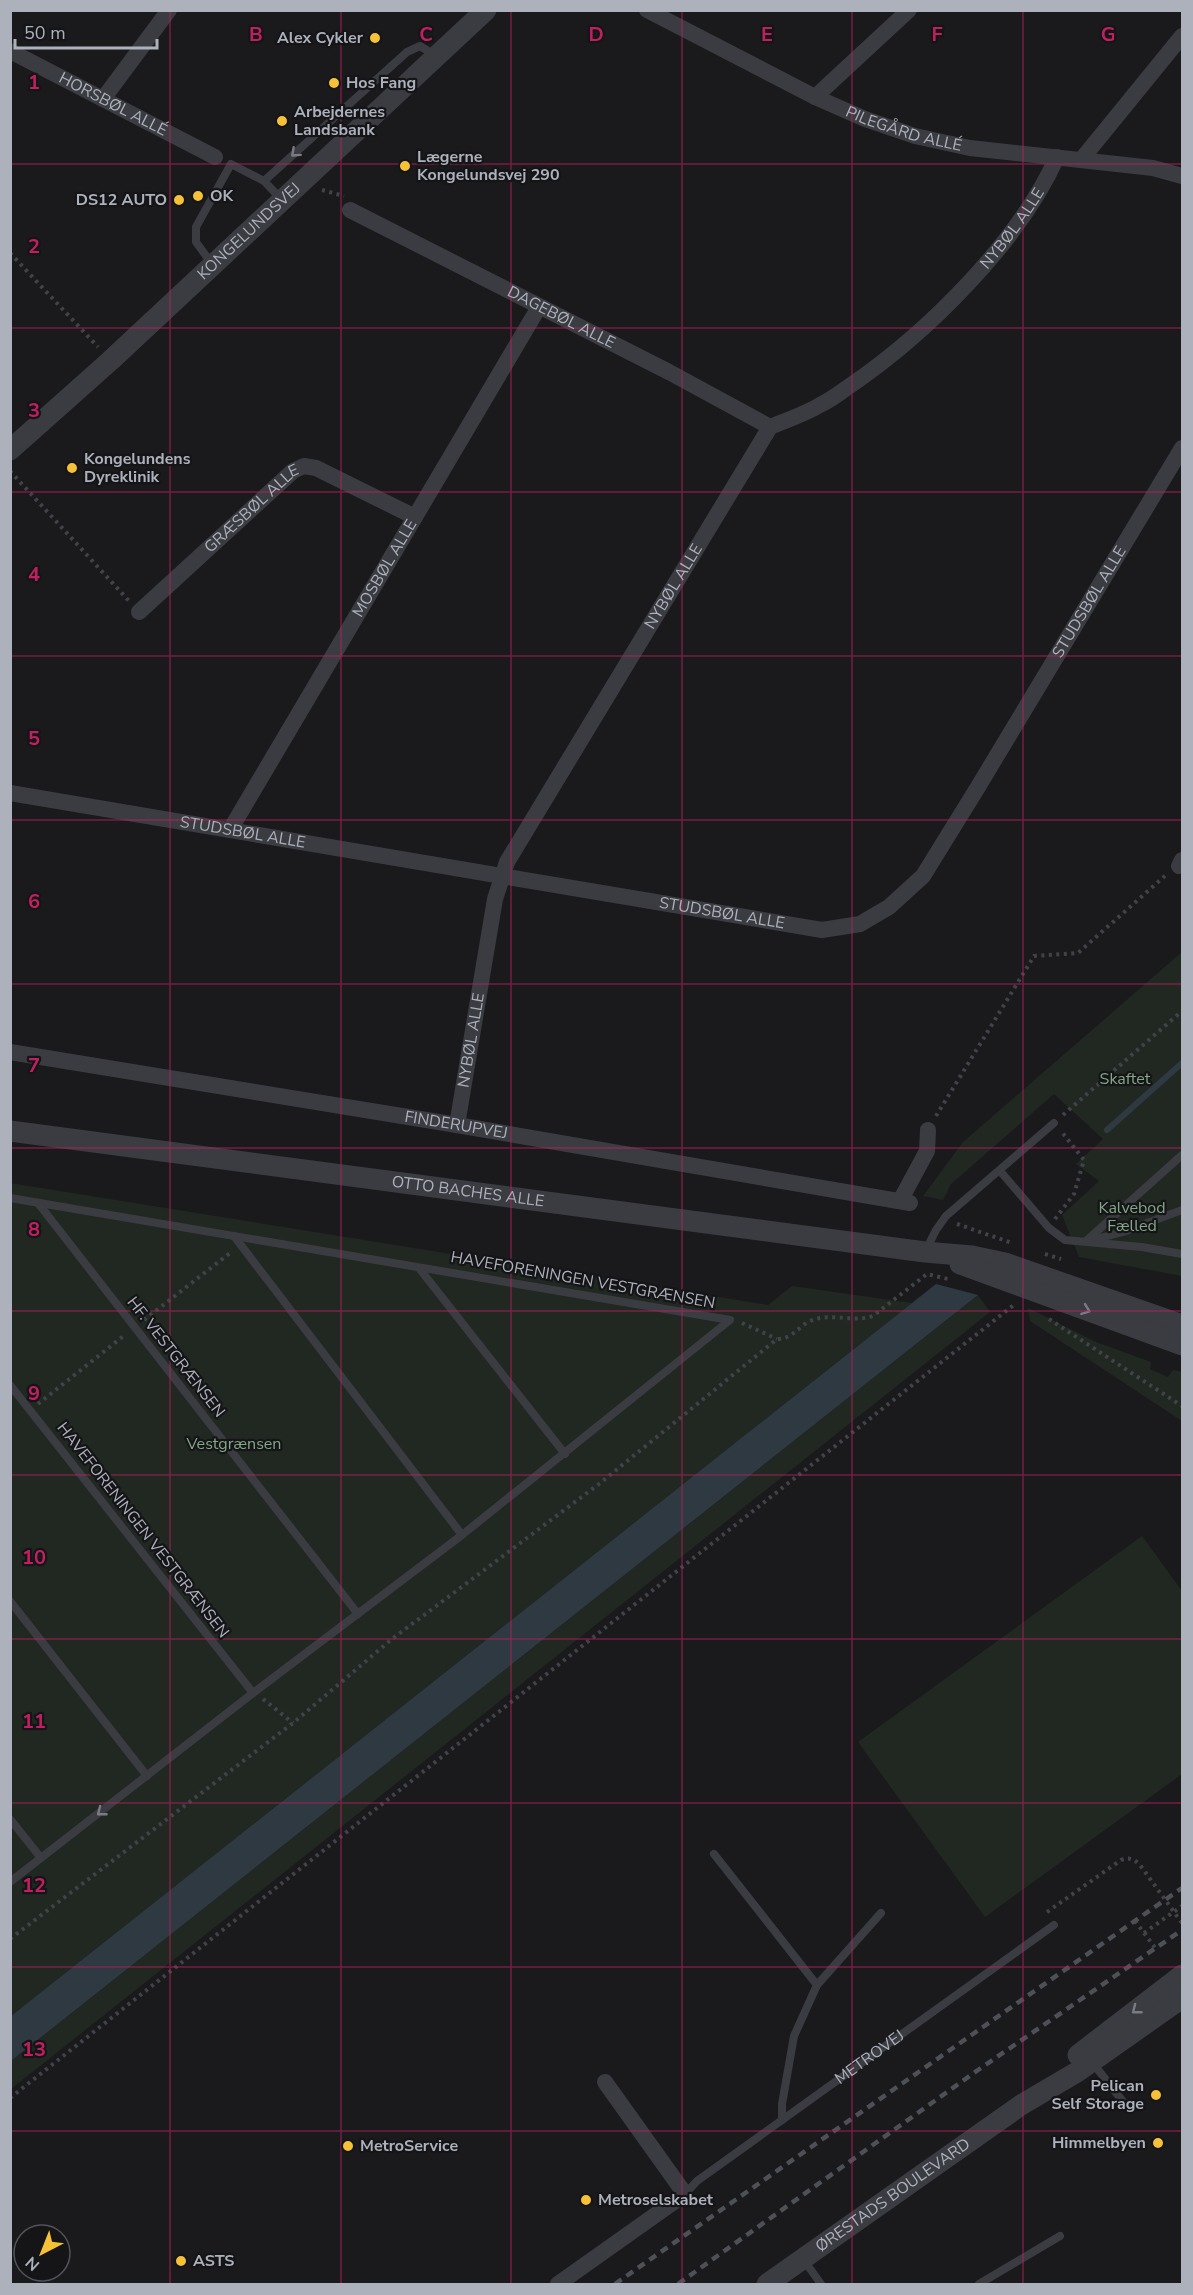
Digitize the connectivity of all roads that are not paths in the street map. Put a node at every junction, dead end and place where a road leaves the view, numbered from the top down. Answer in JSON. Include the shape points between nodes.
{"nodes":[{"id":1,"x":169,"y":10,"type":"edge"},
{"id":2,"x":486,"y":10,"type":"edge"},
{"id":3,"x":647,"y":10,"type":"edge"},
{"id":4,"x":909,"y":10,"type":"edge"},
{"id":5,"x":1182,"y":36,"type":"edge"},
{"id":6,"x":10,"y":51,"type":"edge"},
{"id":7,"x":436,"y":56,"type":"junction"},
{"id":8,"x":815,"y":97,"type":"junction"},
{"id":9,"x":103,"y":99,"type":"junction"},
{"id":10,"x":215,"y":157,"type":"dead end"},
{"id":11,"x":1056,"y":157,"type":"junction"},
{"id":12,"x":1081,"y":160,"type":"junction"},
{"id":13,"x":1182,"y":176,"type":"edge"},
{"id":14,"x":264,"y":181,"type":"junction"},
{"id":15,"x":283,"y":201,"type":"junction"},
{"id":16,"x":350,"y":210,"type":"road end"},
{"id":17,"x":213,"y":266,"type":"junction"},
{"id":18,"x":539,"y":307,"type":"junction"},
{"id":19,"x":770,"y":427,"type":"junction"},
{"id":20,"x":1182,"y":448,"type":"edge"},
{"id":21,"x":10,"y":450,"type":"edge"},
{"id":22,"x":415,"y":517,"type":"junction"},
{"id":23,"x":139,"y":612,"type":"road end"},
{"id":24,"x":10,"y":794,"type":"edge"},
{"id":25,"x":230,"y":830,"type":"junction"},
{"id":26,"x":503,"y":875,"type":"junction"},
{"id":27,"x":10,"y":1052,"type":"edge"},
{"id":28,"x":1054,"y":1123,"type":"road end"},
{"id":29,"x":458,"y":1125,"type":"junction"},
{"id":30,"x":928,"y":1130,"type":"road end"},
{"id":31,"x":10,"y":1131,"type":"edge"},
{"id":32,"x":1182,"y":1155,"type":"edge"},
{"id":33,"x":1000,"y":1171,"type":"junction"},
{"id":34,"x":10,"y":1198,"type":"edge"},
{"id":35,"x":38,"y":1203,"type":"junction"},
{"id":36,"x":1182,"y":1210,"type":"edge"},
{"id":37,"x":234,"y":1236,"type":"junction"},
{"id":38,"x":1086,"y":1241,"type":"junction"},
{"id":39,"x":925,"y":1252,"type":"junction"},
{"id":40,"x":1182,"y":1254,"type":"edge"},
{"id":41,"x":419,"y":1268,"type":"junction"},
{"id":42,"x":1033,"y":1291,"type":"junction"},
{"id":43,"x":1182,"y":1325,"type":"edge"},
{"id":44,"x":1182,"y":1345,"type":"edge"},
{"id":45,"x":10,"y":1384,"type":"edge"},
{"id":46,"x":565,"y":1454,"type":"junction"},
{"id":47,"x":462,"y":1535,"type":"junction"},
{"id":48,"x":10,"y":1601,"type":"edge"},
{"id":49,"x":358,"y":1614,"type":"junction"},
{"id":50,"x":252,"y":1693,"type":"junction"},
{"id":51,"x":147,"y":1776,"type":"junction"},
{"id":52,"x":10,"y":1819,"type":"edge"},
{"id":53,"x":714,"y":1854,"type":"dead end"},
{"id":54,"x":41,"y":1858,"type":"junction"},
{"id":55,"x":10,"y":1881,"type":"edge"},
{"id":56,"x":881,"y":1913,"type":"dead end"},
{"id":57,"x":1054,"y":1925,"type":"dead end"},
{"id":58,"x":1182,"y":1975,"type":"edge"},
{"id":59,"x":817,"y":1985,"type":"junction"},
{"id":60,"x":1182,"y":1998,"type":"edge"},
{"id":61,"x":1091,"y":2062,"type":"junction"},
{"id":62,"x":604,"y":2082,"type":"dead end"},
{"id":63,"x":1021,"y":2105,"type":"junction"},
{"id":64,"x":1128,"y":2108,"type":"dead end"},
{"id":65,"x":782,"y":2120,"type":"junction"},
{"id":66,"x":685,"y":2194,"type":"junction"},
{"id":67,"x":1060,"y":2236,"type":"dead end"},
{"id":68,"x":803,"y":2259,"type":"junction"},
{"id":69,"x":558,"y":2284,"type":"edge"},
{"id":70,"x":767,"y":2284,"type":"edge"},
{"id":71,"x":821,"y":2284,"type":"edge"},
{"id":72,"x":979,"y":2284,"type":"edge"}],
"edges":[{"from":1,"to":9,"type":"street"},
{"from":2,"to":7,"type":"street","name":"KONGELUNDSVEJ"},
{"from":3,"to":8,"type":"street","name":"PILEGÅRD ALLÉ"},
{"from":4,"to":8,"type":"street"},
{"from":5,"to":12,"type":"street"},
{"from":6,"to":9,"type":"street","name":"HORSBØL ALLÉ"},
{"from":7,"to":14,"type":"lane","one_way":true,"via":[[420,46],[407,52]]},
{"from":7,"to":15,"type":"street","name":"KONGELUNDSVEJ"},
{"from":8,"to":11,"type":"street","name":"PILEGÅRD ALLÉ","via":[[915,136],[970,148]]},
{"from":9,"to":10,"type":"street","name":"HORSBØL ALLÉ"},
{"from":11,"to":12,"type":"street","name":"PILEGÅRD ALLÉ"},
{"from":11,"to":19,"type":"street","name":"NYBØL ALLE","via":[[1048,177],[1012,231],[924,327],[874,369],[821,405]]},
{"from":12,"to":13,"type":"street","name":"PILEGÅRD ALLÉ","via":[[1153,168]]},
{"from":14,"to":15,"type":"lane"},
{"from":14,"to":17,"type":"lane","via":[[231,164],[196,227],[196,242]]},
{"from":15,"to":17,"type":"street","name":"KONGELUNDSVEJ"},
{"from":16,"to":18,"type":"street","name":"DAGEBØL ALLE"},
{"from":17,"to":21,"type":"street","name":"KONGELUNDSVEJ"},
{"from":18,"to":19,"type":"street","name":"DAGEBØL ALLE"},
{"from":18,"to":22,"type":"street","name":"MOSBØL ALLE"},
{"from":19,"to":26,"type":"street","name":"NYBØL ALLE","via":[[513,852]]},
{"from":20,"to":26,"type":"street","name":"STUDSBØL ALLE","via":[[923,876],[889,907],[860,924],[822,930]]},
{"from":22,"to":23,"type":"street","name":"GRÆSBØL ALLE","via":[[316,468],[304,466],[293,471]]},
{"from":22,"to":25,"type":"street","name":"MOSBØL ALLE"},
{"from":24,"to":25,"type":"street","name":"STUDSBØL ALLE"},
{"from":25,"to":26,"type":"street","name":"STUDSBØL ALLE"},
{"from":26,"to":29,"type":"street","name":"NYBØL ALLE","via":[[495,899]]},
{"from":27,"to":29,"type":"street","name":"FINDERUPVEJ"},
{"from":28,"to":33,"type":"lane"},
{"from":29,"to":30,"type":"street","name":"FINDERUPVEJ","via":[[905,1202],[927,1151]]},
{"from":31,"to":39,"type":"street","name":"OTTO BACHES ALLE"},
{"from":32,"to":38,"type":"lane"},
{"from":33,"to":38,"type":"lane","via":[[1049,1228],[1065,1240]]},
{"from":33,"to":39,"type":"lane","via":[[946,1216]]},
{"from":34,"to":35,"type":"lane","name":"HAVEFORENINGEN VESTGRÆNSEN"},
{"from":35,"to":37,"type":"lane","name":"HAVEFORENINGEN VESTGRÆNSEN"},
{"from":35,"to":49,"type":"lane","name":"HF. VESTGRÆNSEN"},
{"from":36,"to":38,"type":"lane"},
{"from":37,"to":41,"type":"lane","name":"HAVEFORENINGEN VESTGRÆNSEN"},
{"from":37,"to":47,"type":"lane"},
{"from":38,"to":40,"type":"lane"},
{"from":39,"to":42,"type":"street","name":"OTTO BACHES ALLE","via":[[1005,1263]]},
{"from":41,"to":46,"type":"lane"},
{"from":41,"to":46,"type":"lane","name":"HAVEFORENINGEN VESTGRÆNSEN","via":[[730,1320]]},
{"from":42,"to":43,"type":"street"},
{"from":42,"to":44,"type":"street","one_way":true},
{"from":45,"to":50,"type":"lane","name":"HAVEFORENINGEN VESTGRÆNSEN"},
{"from":46,"to":47,"type":"lane","name":"HAVEFORENINGEN VESTGRÆNSEN"},
{"from":47,"to":49,"type":"lane","name":"HAVEFORENINGEN VESTGRÆNSEN"},
{"from":48,"to":51,"type":"lane"},
{"from":49,"to":50,"type":"lane","name":"HAVEFORENINGEN VESTGRÆNSEN"},
{"from":50,"to":51,"type":"lane","name":"HAVEFORENINGEN VESTGRÆNSEN"},
{"from":51,"to":54,"type":"lane","one_way":true},
{"from":52,"to":54,"type":"lane"},
{"from":53,"to":59,"type":"lane"},
{"from":54,"to":55,"type":"lane"},
{"from":56,"to":59,"type":"lane"},
{"from":57,"to":65,"type":"lane","name":"METROVEJ"},
{"from":58,"to":63,"type":"street","name":"ØRESTADS BOULEVARD","one_way":true,"via":[[1057,2071]]},
{"from":59,"to":65,"type":"lane","via":[[794,2036]]},
{"from":60,"to":61,"type":"street","name":"ØRESTADS BOULEVARD"},
{"from":61,"to":63,"type":"street","name":"ØRESTADS BOULEVARD"},
{"from":61,"to":64,"type":"lane"},
{"from":62,"to":66,"type":"street"},
{"from":63,"to":68,"type":"street","name":"ØRESTADS BOULEVARD"},
{"from":65,"to":66,"type":"lane","name":"METROVEJ","via":[[697,2181]]},
{"from":66,"to":69,"type":"street","name":"METROVEJ"},
{"from":67,"to":72,"type":"lane"},
{"from":68,"to":70,"type":"street","name":"ØRESTADS BOULEVARD"},
{"from":68,"to":71,"type":"lane"}]}
